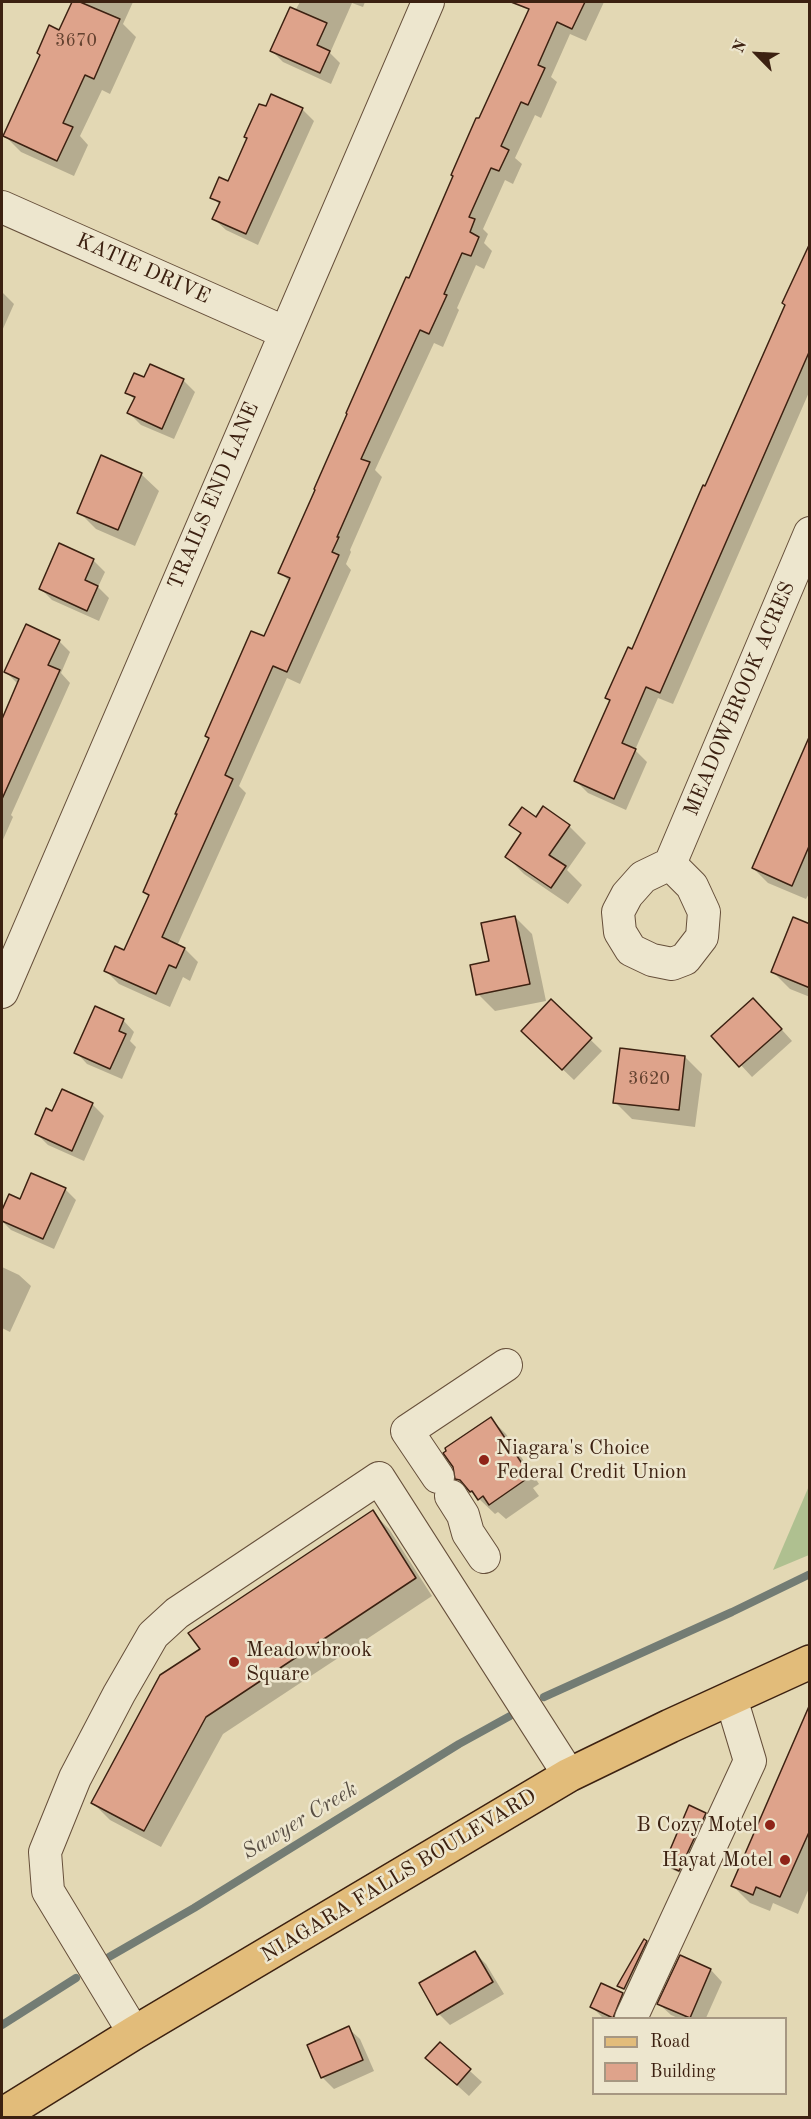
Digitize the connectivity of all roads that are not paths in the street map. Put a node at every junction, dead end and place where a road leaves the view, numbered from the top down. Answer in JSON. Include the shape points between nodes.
{"nodes":[{"id":1,"x":428,"y":2,"type":"edge"},
{"id":2,"x":2,"y":207,"type":"edge"},
{"id":3,"x":284,"y":332,"type":"junction"},
{"id":4,"x":810,"y":533,"type":"edge"},
{"id":5,"x":670,"y":864,"type":"dead end"},
{"id":6,"x":2,"y":992,"type":"edge"},
{"id":7,"x":506,"y":1365,"type":"dead end"},
{"id":8,"x":484,"y":1557,"type":"dead end"},
{"id":9,"x":810,"y":1662,"type":"edge"},
{"id":10,"x":731,"y":1698,"type":"junction"},
{"id":11,"x":569,"y":1775,"type":"junction"},
{"id":12,"x":632,"y":2017,"type":"edge"},
{"id":13,"x":134,"y":2033,"type":"junction"},
{"id":14,"x":2,"y":2115,"type":"edge"}],
"edges":[{"from":1,"to":3,"type":"street","name":"TRAILS END LANE"},
{"from":2,"to":3,"type":"street","name":"KATIE DRIVE"},
{"from":3,"to":6,"type":"street","name":"TRAILS END LANE"},
{"from":4,"to":5,"type":"street","name":"MEADOWBROOK ACRES"},
{"from":7,"to":8,"type":"street","via":[[407,1431],[463,1515],[468,1533]]},
{"from":9,"to":10,"type":"main road","name":"NIAGARA FALLS BOULEVARD"},
{"from":10,"to":11,"type":"main road","name":"NIAGARA FALLS BOULEVARD"},
{"from":10,"to":12,"type":"street","via":[[750,1761]]},
{"from":11,"to":13,"type":"main road","name":"NIAGARA FALLS BOULEVARD"},
{"from":11,"to":13,"type":"street","via":[[379,1478],[177,1612],[153,1635],[75,1778],[45,1852],[48,1891]]},
{"from":13,"to":14,"type":"main road","name":"NIAGARA FALLS BOULEVARD"}]}
